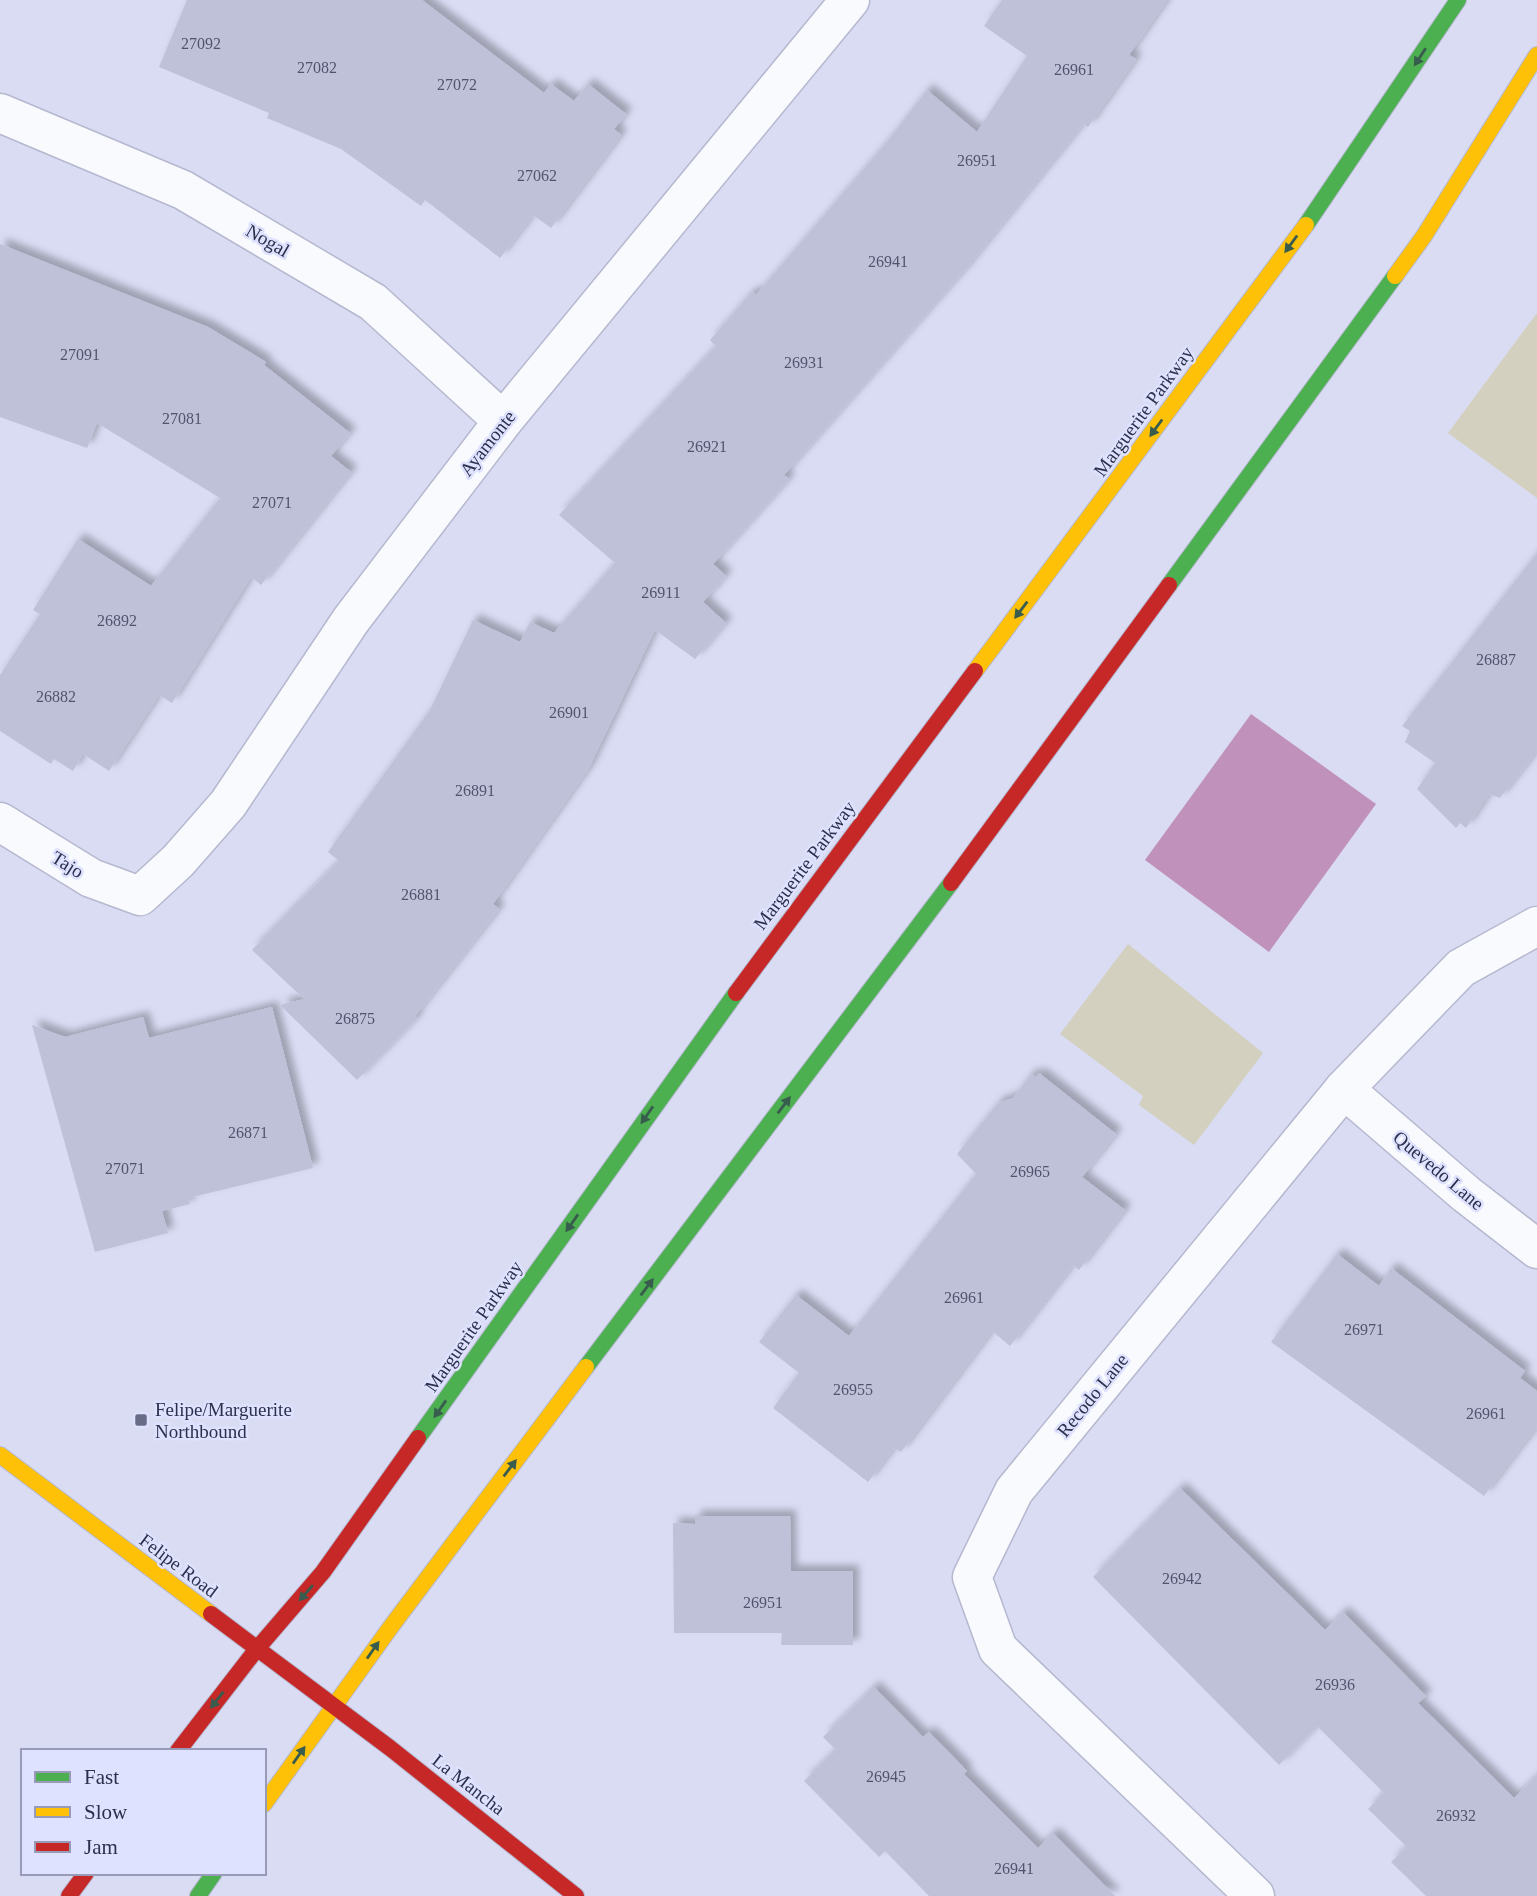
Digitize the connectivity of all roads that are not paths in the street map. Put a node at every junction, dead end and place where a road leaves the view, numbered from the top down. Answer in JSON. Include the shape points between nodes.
{"nodes":[{"id":1,"x":850,"y":0,"type":"edge"},
{"id":2,"x":1458,"y":0,"type":"edge"},
{"id":3,"x":1537,"y":55,"type":"edge"},
{"id":4,"x":0,"y":113,"type":"edge"},
{"id":5,"x":503,"y":421,"type":"junction"},
{"id":6,"x":0,"y":822,"type":"edge"},
{"id":7,"x":140,"y":896,"type":"joint"},
{"id":8,"x":1537,"y":926,"type":"edge"},
{"id":9,"x":1344,"y":1089,"type":"junction"},
{"id":10,"x":1537,"y":1249,"type":"edge"},
{"id":11,"x":0,"y":1455,"type":"edge"},
{"id":12,"x":256,"y":1650,"type":"junction"},
{"id":13,"x":334,"y":1706,"type":"junction"},
{"id":14,"x":180,"y":1749,"type":"edge"},
{"id":15,"x":266,"y":1801,"type":"edge"},
{"id":16,"x":85,"y":1875,"type":"edge"},
{"id":17,"x":213,"y":1875,"type":"edge"},
{"id":18,"x":69,"y":1896,"type":"edge"},
{"id":19,"x":198,"y":1896,"type":"edge"},
{"id":20,"x":576,"y":1896,"type":"edge"},
{"id":21,"x":1255,"y":1896,"type":"edge"}],
"edges":[{"from":1,"to":5,"type":"street","name":"Ayamonte"},
{"from":2,"to":12,"type":"main road","name":"Marguerite Parkway","one_way":true,"via":[[1339,180],[684,1063],[323,1573]]},
{"from":13,"to":3,"type":"main road","one_way":true,"via":[[921,923],[1424,236]]},
{"from":4,"to":5,"type":"street","name":"Nogal","via":[[183,190],[373,302]]},
{"from":5,"to":7,"type":"street","name":"Ayamonte","via":[[351,620],[228,804]]},
{"from":6,"to":7,"type":"street","name":"Tajo","via":[[91,878]]},
{"from":8,"to":9,"type":"street","name":"Recodo Lane","via":[[1461,968]]},
{"from":9,"to":10,"type":"street","name":"Quevedo Lane","via":[[1466,1195]]},
{"from":9,"to":21,"type":"street","name":"Recodo Lane","via":[[1013,1491],[972,1577],[998,1649]]},
{"from":11,"to":12,"type":"main road","name":"Felipe Road"},
{"from":12,"to":13,"type":"main road","name":"Felipe Road"},
{"from":12,"to":14,"type":"main road","name":"Marguerite Parkway","one_way":true},
{"from":15,"to":13,"type":"main road","one_way":true},
{"from":13,"to":20,"type":"main road","name":"La Mancha"},
{"from":16,"to":18,"type":"main road"},
{"from":17,"to":19,"type":"main road"}]}
